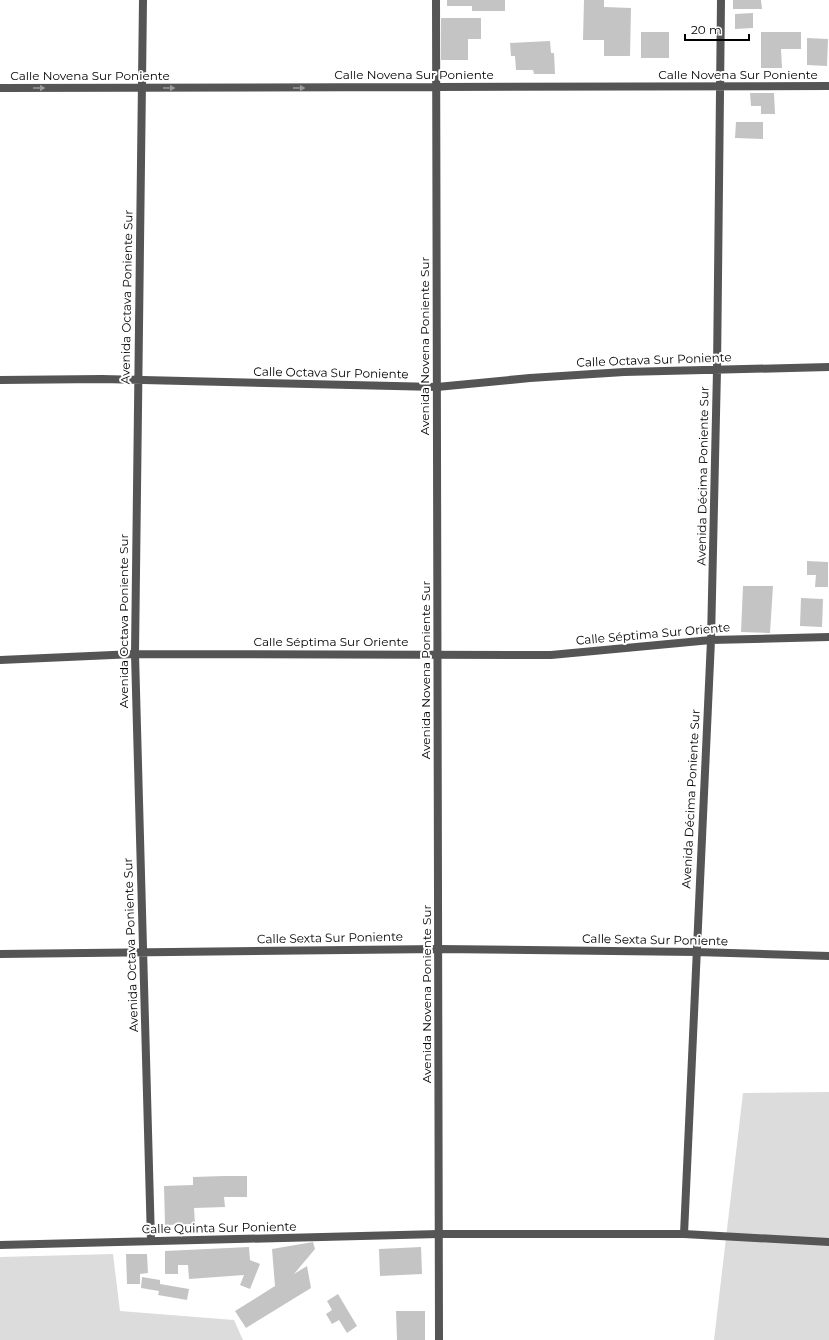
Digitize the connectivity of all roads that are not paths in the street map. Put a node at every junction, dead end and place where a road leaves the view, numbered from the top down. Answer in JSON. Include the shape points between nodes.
{"nodes":[{"id":1,"x":143,"y":0,"type":"edge"},
{"id":2,"x":436,"y":0,"type":"edge"},
{"id":3,"x":721,"y":0,"type":"edge"},
{"id":4,"x":829,"y":86,"type":"edge"},
{"id":5,"x":436,"y":87,"type":"junction"},
{"id":6,"x":721,"y":87,"type":"junction"},
{"id":7,"x":0,"y":88,"type":"edge"},
{"id":8,"x":141,"y":88,"type":"junction"},
{"id":9,"x":829,"y":368,"type":"edge"},
{"id":10,"x":717,"y":370,"type":"junction"},
{"id":11,"x":0,"y":380,"type":"edge"},
{"id":12,"x":137,"y":380,"type":"junction"},
{"id":13,"x":437,"y":387,"type":"junction"},
{"id":14,"x":829,"y":637,"type":"edge"},
{"id":15,"x":711,"y":640,"type":"junction"},
{"id":16,"x":135,"y":654,"type":"junction"},
{"id":17,"x":438,"y":654,"type":"junction"},
{"id":18,"x":0,"y":660,"type":"edge"},
{"id":19,"x":439,"y":949,"type":"junction"},
{"id":20,"x":143,"y":952,"type":"junction"},
{"id":21,"x":696,"y":952,"type":"junction"},
{"id":22,"x":0,"y":954,"type":"edge"},
{"id":23,"x":829,"y":956,"type":"edge"},
{"id":24,"x":439,"y":1234,"type":"junction"},
{"id":25,"x":684,"y":1234,"type":"junction"},
{"id":26,"x":151,"y":1241,"type":"junction"},
{"id":27,"x":829,"y":1242,"type":"edge"},
{"id":28,"x":0,"y":1245,"type":"edge"},
{"id":29,"x":439,"y":1340,"type":"edge"}],
"edges":[{"from":1,"to":8,"type":"street","name":"Avenida Octava Poniente Sur"},
{"from":2,"to":5,"type":"street","name":"Avenida Novena Poniente Sur"},
{"from":3,"to":6,"type":"street","name":"Avenida Décima Poniente Sur"},
{"from":4,"to":6,"type":"street","name":"Calle Novena Sur Poniente"},
{"from":5,"to":6,"type":"street","name":"Calle Novena Sur Poniente"},
{"from":8,"to":5,"type":"street","name":"Calle Novena Sur Poniente","one_way":true},
{"from":5,"to":13,"type":"street","name":"Avenida Novena Poniente Sur"},
{"from":6,"to":10,"type":"street","name":"Avenida Décima Poniente Sur"},
{"from":7,"to":8,"type":"street","name":"Calle Novena Sur Poniente","one_way":true},
{"from":8,"to":12,"type":"street","name":"Avenida Octava Poniente Sur"},
{"from":9,"to":10,"type":"street","name":"Calle Octava Sur Poniente"},
{"from":10,"to":13,"type":"street","name":"Calle Octava Sur Poniente","via":[[624,372]]},
{"from":10,"to":15,"type":"street","name":"Avenida Décima Poniente Sur"},
{"from":11,"to":12,"type":"street","name":"Calle Octava Sur Poniente"},
{"from":12,"to":13,"type":"street","name":"Calle Octava Sur Poniente"},
{"from":12,"to":16,"type":"street","name":"Avenida Octava Poniente Sur"},
{"from":13,"to":17,"type":"street","name":"Avenida Novena Poniente Sur"},
{"from":14,"to":15,"type":"street","name":"Calle Séptima Sur Oriente"},
{"from":15,"to":17,"type":"street","name":"Calle Séptima Sur Oriente","via":[[551,655]]},
{"from":15,"to":21,"type":"street","name":"Avenida Décima Poniente Sur"},
{"from":16,"to":17,"type":"street","name":"Calle Séptima Sur Oriente"},
{"from":16,"to":18,"type":"street","name":"Calle Séptima Sur Oriente"},
{"from":16,"to":20,"type":"street","name":"Avenida Octava Poniente Sur"},
{"from":17,"to":19,"type":"street","name":"Avenida Novena Poniente Sur"},
{"from":19,"to":20,"type":"street","name":"Calle Sexta Sur Poniente"},
{"from":19,"to":21,"type":"street","name":"Calle Sexta Sur Poniente"},
{"from":19,"to":24,"type":"street","name":"Avenida Novena Poniente Sur"},
{"from":20,"to":22,"type":"street","name":"Calle Sexta Sur Poniente"},
{"from":20,"to":26,"type":"street","name":"Avenida Octava Poniente Sur"},
{"from":21,"to":23,"type":"street","name":"Calle Sexta Sur Poniente"},
{"from":21,"to":25,"type":"street","name":"Avenida Décima Poniente Sur"},
{"from":24,"to":25,"type":"street","name":"Calle Quinta Sur Poniente"},
{"from":24,"to":26,"type":"street","name":"Calle Quinta Sur Poniente"},
{"from":24,"to":29,"type":"street","name":"Avenida Novena Poniente Sur"},
{"from":25,"to":27,"type":"street","name":"Calle Quinta Sur Poniente"},
{"from":26,"to":28,"type":"street","name":"Calle Quinta Sur Poniente"}]}
